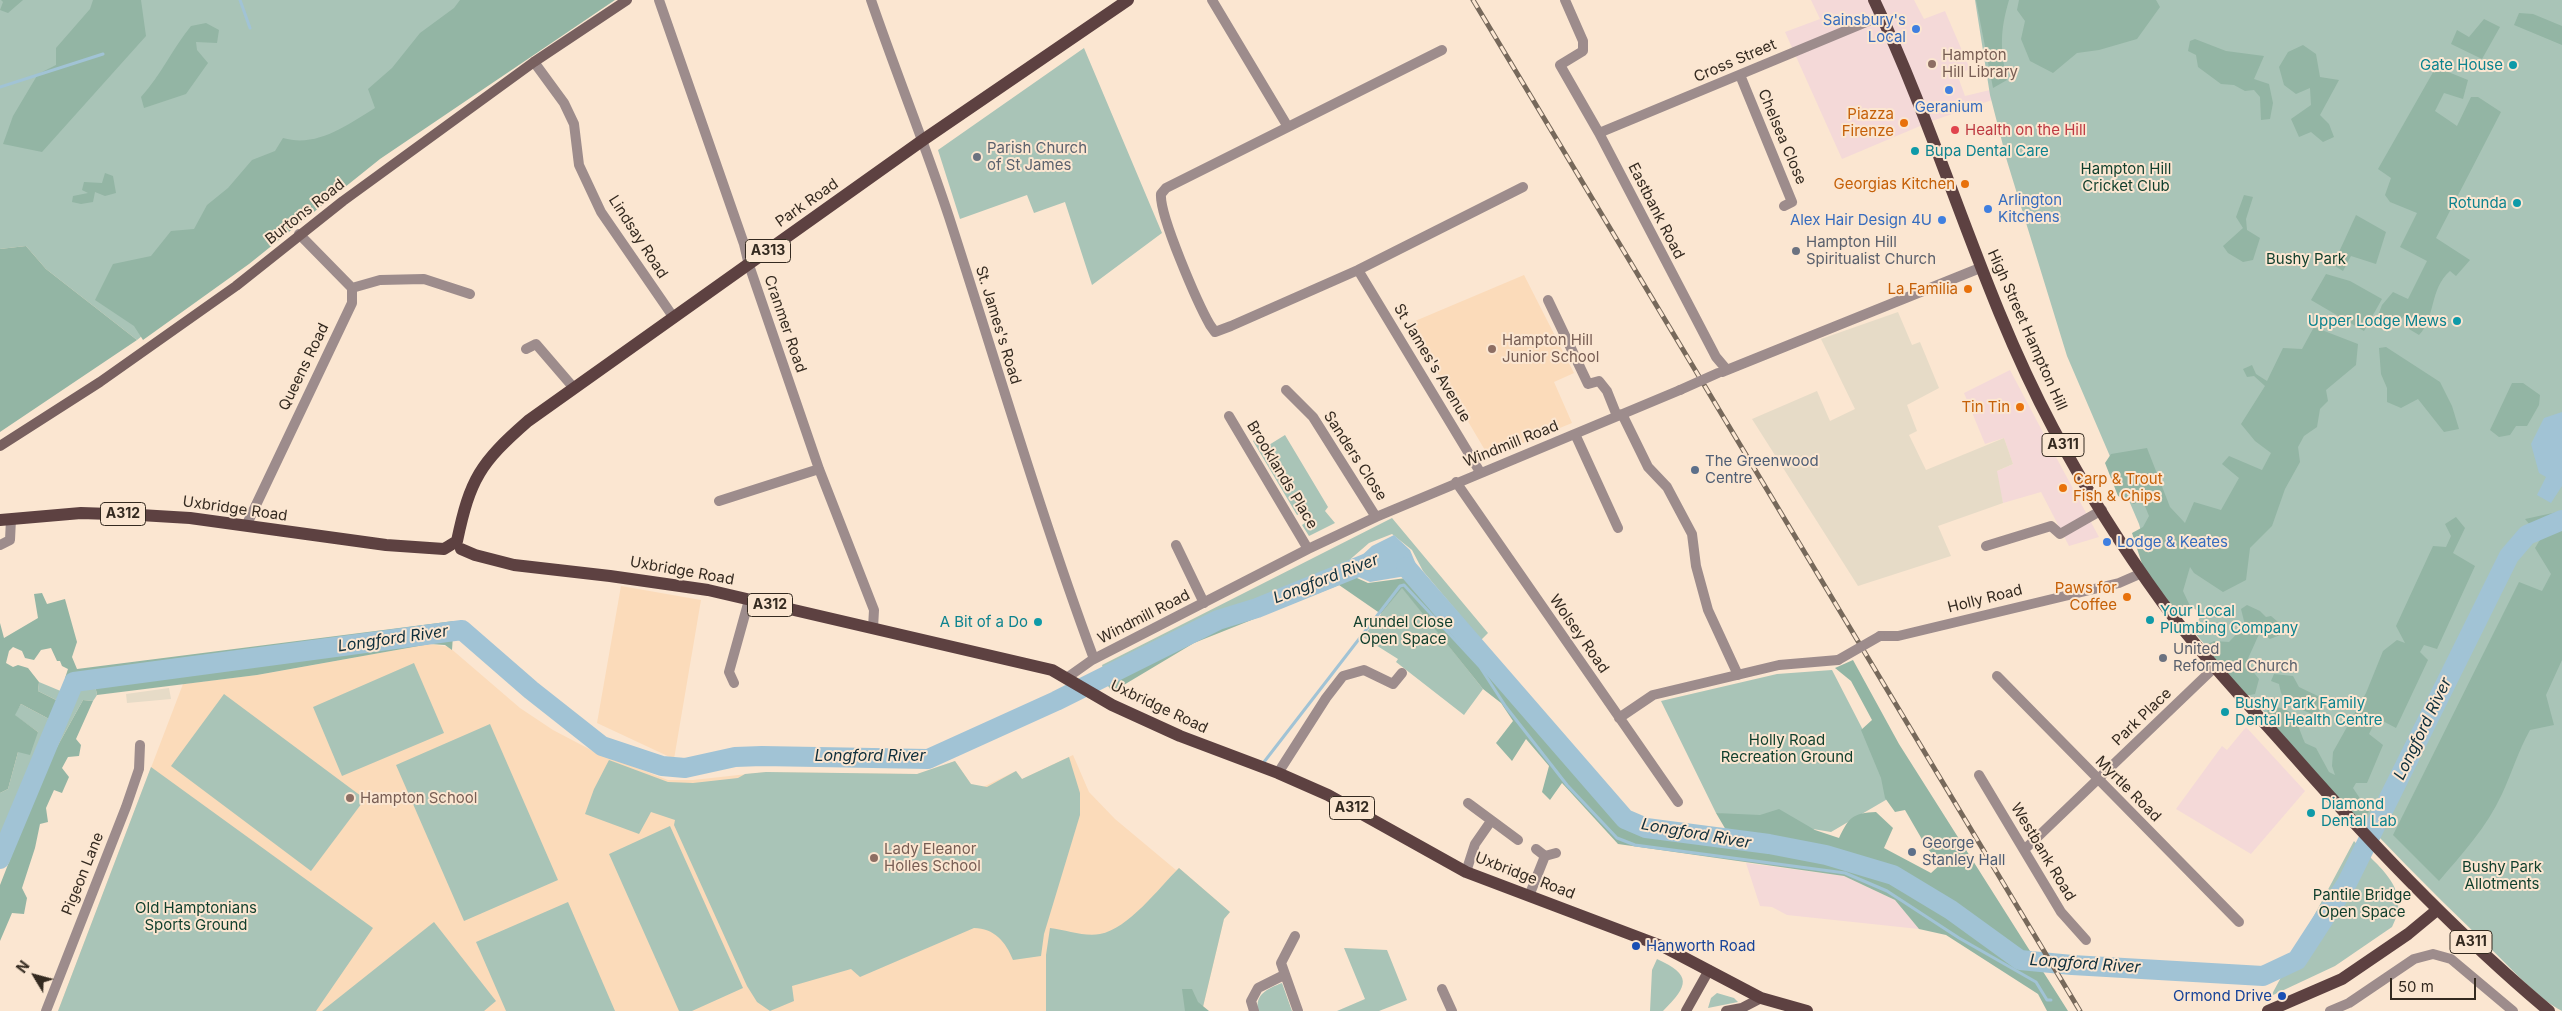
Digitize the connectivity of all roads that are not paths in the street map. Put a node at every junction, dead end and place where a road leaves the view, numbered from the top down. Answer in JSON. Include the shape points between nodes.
{"nodes":[{"id":1,"x":627,"y":0,"type":"edge"},
{"id":2,"x":659,"y":0,"type":"edge"},
{"id":3,"x":871,"y":0,"type":"edge"},
{"id":4,"x":1128,"y":0,"type":"edge"},
{"id":5,"x":1212,"y":0,"type":"edge"},
{"id":6,"x":1565,"y":0,"type":"edge"},
{"id":7,"x":1874,"y":0,"type":"edge"},
{"id":8,"x":1881,"y":16,"type":"junction"},
{"id":9,"x":1442,"y":50,"type":"dead end"},
{"id":10,"x":534,"y":62,"type":"junction"},
{"id":11,"x":1740,"y":75,"type":"junction"},
{"id":12,"x":1288,"y":127,"type":"junction"},
{"id":13,"x":1599,"y":133,"type":"junction"},
{"id":14,"x":923,"y":140,"type":"junction"},
{"id":15,"x":1523,"y":186,"type":"dead end"},
{"id":16,"x":1784,"y":206,"type":"dead end"},
{"id":17,"x":299,"y":234,"type":"junction"},
{"id":18,"x":748,"y":265,"type":"junction"},
{"id":19,"x":1980,"y":268,"type":"junction"},
{"id":20,"x":1358,"y":270,"type":"junction"},
{"id":21,"x":352,"y":288,"type":"junction"},
{"id":22,"x":470,"y":294,"type":"dead end"},
{"id":23,"x":1548,"y":300,"type":"dead end"},
{"id":24,"x":674,"y":318,"type":"junction"},
{"id":25,"x":526,"y":349,"type":"dead end"},
{"id":26,"x":1723,"y":372,"type":"junction"},
{"id":27,"x":573,"y":387,"type":"junction"},
{"id":28,"x":1286,"y":390,"type":"dead end"},
{"id":29,"x":1619,"y":415,"type":"junction"},
{"id":30,"x":1229,"y":416,"type":"dead end"},
{"id":31,"x":1575,"y":434,"type":"junction"},
{"id":32,"x":0,"y":446,"type":"edge"},
{"id":33,"x":819,"y":468,"type":"junction"},
{"id":34,"x":1480,"y":472,"type":"junction"},
{"id":35,"x":1456,"y":482,"type":"junction"},
{"id":36,"x":719,"y":501,"type":"dead end"},
{"id":37,"x":2102,"y":510,"type":"junction"},
{"id":38,"x":1376,"y":517,"type":"junction"},
{"id":39,"x":6,"y":520,"type":"edge"},
{"id":40,"x":246,"y":526,"type":"junction"},
{"id":41,"x":1618,"y":528,"type":"dead end"},
{"id":42,"x":0,"y":545,"type":"edge"},
{"id":43,"x":457,"y":545,"type":"junction"},
{"id":44,"x":1176,"y":545,"type":"dead end"},
{"id":45,"x":1986,"y":546,"type":"dead end"},
{"id":46,"x":1308,"y":549,"type":"junction"},
{"id":47,"x":2142,"y":573,"type":"junction"},
{"id":48,"x":749,"y":600,"type":"junction"},
{"id":49,"x":1204,"y":603,"type":"junction"},
{"id":50,"x":873,"y":628,"type":"junction"},
{"id":51,"x":1094,"y":659,"type":"junction"},
{"id":52,"x":2215,"y":667,"type":"junction"},
{"id":53,"x":1402,"y":673,"type":"dead end"},
{"id":54,"x":1738,"y":675,"type":"junction"},
{"id":55,"x":1997,"y":676,"type":"dead end"},
{"id":56,"x":1071,"y":679,"type":"junction"},
{"id":57,"x":734,"y":683,"type":"dead end"},
{"id":58,"x":1619,"y":718,"type":"junction"},
{"id":59,"x":140,"y":746,"type":"dead end"},
{"id":60,"x":1278,"y":773,"type":"junction"},
{"id":61,"x":1979,"y":775,"type":"dead end"},
{"id":62,"x":2098,"y":780,"type":"junction"},
{"id":63,"x":1678,"y":802,"type":"dead end"},
{"id":64,"x":1468,"y":803,"type":"dead end"},
{"id":65,"x":1491,"y":821,"type":"junction"},
{"id":66,"x":1518,"y":840,"type":"dead end"},
{"id":67,"x":1536,"y":849,"type":"dead end"},
{"id":68,"x":2024,"y":850,"type":"junction"},
{"id":69,"x":1556,"y":853,"type":"dead end"},
{"id":70,"x":1545,"y":856,"type":"junction"},
{"id":71,"x":1466,"y":872,"type":"junction"},
{"id":72,"x":1529,"y":896,"type":"junction"},
{"id":73,"x":2437,"y":910,"type":"junction"},
{"id":74,"x":2239,"y":922,"type":"dead end"},
{"id":75,"x":1295,"y":936,"type":"dead end"},
{"id":76,"x":2086,"y":940,"type":"dead end"},
{"id":77,"x":1709,"y":970,"type":"junction"},
{"id":78,"x":1284,"y":975,"type":"junction"},
{"id":79,"x":1442,"y":989,"type":"dead end"},
{"id":80,"x":1761,"y":998,"type":"junction"},
{"id":81,"x":46,"y":1011,"type":"edge"},
{"id":82,"x":1254,"y":1011,"type":"edge"},
{"id":83,"x":1298,"y":1011,"type":"edge"},
{"id":84,"x":1452,"y":1011,"type":"edge"},
{"id":85,"x":1686,"y":1011,"type":"edge"},
{"id":86,"x":1726,"y":1011,"type":"edge"},
{"id":87,"x":1807,"y":1011,"type":"edge"},
{"id":88,"x":2268,"y":1011,"type":"edge"},
{"id":89,"x":2330,"y":1011,"type":"edge"},
{"id":90,"x":2514,"y":1011,"type":"edge"},
{"id":91,"x":2549,"y":1011,"type":"edge"}],
"edges":[{"from":1,"to":10,"type":"street","name":"Burtons Road"},
{"from":2,"to":18,"type":"street","name":"Cranmer Road","via":[[744,244]]},
{"from":3,"to":14,"type":"street","name":"St. James's Road"},
{"from":4,"to":14,"type":"main road","name":"Park Road","number":"A313"},
{"from":5,"to":12,"type":"street"},
{"from":6,"to":13,"type":"street","name":"Eastbank Road","via":[[1583,41],[1583,51],[1560,65]]},
{"from":7,"to":8,"type":"main road","name":"High Street Hampton Hill","number":"A311"},
{"from":8,"to":11,"type":"street","name":"Cross Street"},
{"from":8,"to":19,"type":"main road","name":"High Street Hampton Hill","number":"A311","via":[[1926,119]]},
{"from":9,"to":12,"type":"street"},
{"from":10,"to":17,"type":"street","name":"Burtons Road"},
{"from":10,"to":24,"type":"street","name":"Lindsay Road","via":[[564,103],[574,124],[579,165],[601,212]]},
{"from":11,"to":13,"type":"street","name":"Cross Street"},
{"from":11,"to":16,"type":"street","name":"Chelsea Close","via":[[1792,202]]},
{"from":12,"to":20,"type":"street","via":[[1166,188],[1161,194],[1162,207],[1207,318],[1215,332]]},
{"from":13,"to":26,"type":"street","name":"Eastbank Road"},
{"from":14,"to":18,"type":"main road","name":"Park Road","number":"A313"},
{"from":14,"to":51,"type":"street","name":"St. James's Road","via":[[1011,416]]},
{"from":15,"to":20,"type":"street"},
{"from":17,"to":21,"type":"street"},
{"from":17,"to":32,"type":"street","name":"Burtons Road","via":[[220,298],[100,382]]},
{"from":18,"to":24,"type":"main road","name":"Park Road","number":"A313"},
{"from":18,"to":33,"type":"street","name":"Cranmer Road"},
{"from":19,"to":26,"type":"street","name":"Windmill Road"},
{"from":19,"to":37,"type":"main road","name":"High Street Hampton Hill","number":"A311","via":[[2053,428]]},
{"from":20,"to":34,"type":"street","name":"St James's Avenue"},
{"from":21,"to":22,"type":"street","via":[[380,280],[424,279]]},
{"from":21,"to":40,"type":"street","name":"Queens Road","via":[[352,303]]},
{"from":23,"to":29,"type":"street","via":[[1588,384],[1599,381]]},
{"from":24,"to":27,"type":"main road","name":"Park Road","number":"A313"},
{"from":25,"to":27,"type":"street","via":[[536,344]]},
{"from":26,"to":29,"type":"street","name":"Windmill Road","bridge":true},
{"from":27,"to":43,"type":"main road","name":"Park Road","number":"A313","via":[[494,450],[478,473],[466,500]]},
{"from":28,"to":38,"type":"street","name":"Sanders Close","via":[[1313,418]]},
{"from":29,"to":31,"type":"street","name":"Windmill Road"},
{"from":29,"to":54,"type":"street","via":[[1648,467],[1667,487],[1692,534],[1696,566],[1708,610]]},
{"from":30,"to":46,"type":"street","name":"Brooklands Place"},
{"from":31,"to":34,"type":"street","name":"Windmill Road"},
{"from":31,"to":41,"type":"street"},
{"from":33,"to":36,"type":"street"},
{"from":33,"to":50,"type":"street","name":"Cranmer Road","via":[[874,610]]},
{"from":34,"to":35,"type":"street","name":"Windmill Road"},
{"from":35,"to":38,"type":"street","name":"Windmill Road"},
{"from":35,"to":58,"type":"street","name":"Wolsey Road"},
{"from":37,"to":45,"type":"street","via":[[2060,534],[2051,526]]},
{"from":37,"to":47,"type":"main road","name":"High Street Hampton Hill","number":"A311"},
{"from":38,"to":46,"type":"street","name":"Windmill Road"},
{"from":39,"to":40,"type":"main road","name":"Uxbridge Road","number":"A312","via":[[81,513],[190,518]]},
{"from":39,"to":42,"type":"street","name":"Uxbridge Road","via":[[10,540]]},
{"from":40,"to":43,"type":"main road","name":"Uxbridge Road","number":"A312","via":[[386,545],[444,549]]},
{"from":43,"to":48,"type":"main road","name":"Uxbridge Road","number":"A312","via":[[475,555],[514,565],[676,585]]},
{"from":44,"to":49,"type":"street"},
{"from":46,"to":49,"type":"street","name":"Windmill Road"},
{"from":47,"to":52,"type":"main road","name":"High Street Hampton Hill","number":"A311"},
{"from":47,"to":54,"type":"street","name":"Holly Road","bridge":true,"via":[[2119,583],[1898,636],[1880,636],[1838,660],[1779,665]]},
{"from":48,"to":50,"type":"main road","name":"Uxbridge Road","number":"A312"},
{"from":48,"to":57,"type":"street","via":[[729,672]]},
{"from":49,"to":51,"type":"street","name":"Windmill Road"},
{"from":50,"to":56,"type":"main road","name":"Uxbridge Road","number":"A312","via":[[1052,670]]},
{"from":51,"to":56,"type":"street","name":"Windmill Road"},
{"from":52,"to":62,"type":"street","name":"Park Place"},
{"from":52,"to":73,"type":"main road","name":"High Street Hampton Hill","number":"A311"},
{"from":53,"to":60,"type":"street","via":[[1393,684],[1364,670],[1343,676]]},
{"from":54,"to":58,"type":"street","via":[[1653,695]]},
{"from":55,"to":62,"type":"street","name":"Myrtle Road"},
{"from":56,"to":60,"type":"main road","name":"Uxbridge Road","number":"A312","via":[[1100,698],[1180,736]]},
{"from":58,"to":63,"type":"street","name":"Wolsey Road"},
{"from":59,"to":81,"type":"street","name":"Pigeon Lane","via":[[139,769],[126,807]]},
{"from":60,"to":71,"type":"main road","name":"Uxbridge Road","number":"A312","via":[[1328,795]]},
{"from":61,"to":68,"type":"street","name":"Westbank Road"},
{"from":62,"to":68,"type":"street","name":"Park Place"},
{"from":62,"to":74,"type":"street","name":"Myrtle Road"},
{"from":64,"to":65,"type":"street"},
{"from":65,"to":66,"type":"street"},
{"from":65,"to":71,"type":"street","via":[[1476,844]]},
{"from":67,"to":70,"type":"street"},
{"from":68,"to":76,"type":"street","name":"Westbank Road","via":[[2062,912]]},
{"from":69,"to":70,"type":"street"},
{"from":70,"to":72,"type":"street"},
{"from":71,"to":72,"type":"main road","name":"Uxbridge Road","number":"A312"},
{"from":72,"to":77,"type":"main road","name":"Uxbridge Road","number":"A312","via":[[1664,947]]},
{"from":73,"to":88,"type":"main road","via":[[2342,979]]},
{"from":73,"to":91,"type":"main road","number":"A311"},
{"from":75,"to":78,"type":"street","via":[[1281,963]]},
{"from":77,"to":80,"type":"main road","name":"Uxbridge Road","number":"A312"},
{"from":77,"to":85,"type":"street"},
{"from":78,"to":82,"type":"street","via":[[1258,988],[1251,1001]]},
{"from":78,"to":83,"type":"street"},
{"from":79,"to":84,"type":"street"},
{"from":80,"to":86,"type":"street","via":[[1742,1008]]},
{"from":80,"to":87,"type":"main road","name":"Uxbridge Road","number":"A312"},
{"from":89,"to":90,"type":"street","via":[[2349,1003],[2414,960],[2433,954],[2451,959]]}]}
